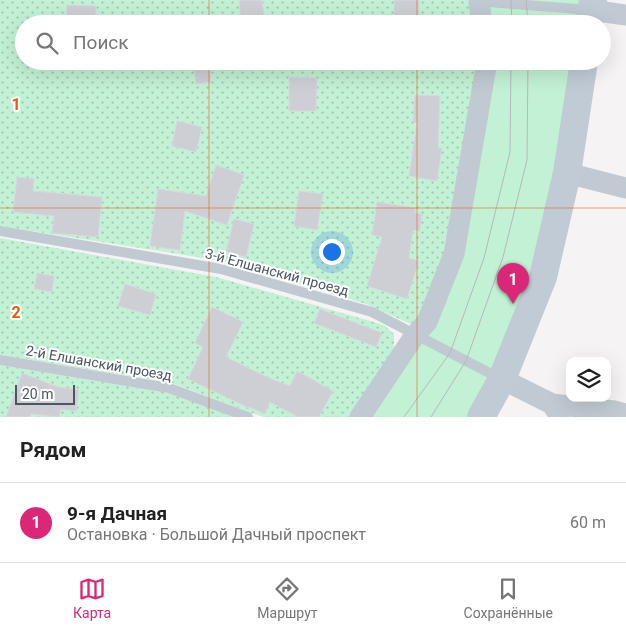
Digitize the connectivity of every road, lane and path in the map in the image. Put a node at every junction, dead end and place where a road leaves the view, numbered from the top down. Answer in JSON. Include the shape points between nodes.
{"nodes":[{"id":1,"x":474,"y":1,"type":"edge"},
{"id":2,"x":591,"y":11,"type":"edge"},
{"id":3,"x":479,"y":15,"type":"edge"},
{"id":4,"x":626,"y":15,"type":"edge"},
{"id":5,"x":485,"y":70,"type":"edge"},
{"id":6,"x":583,"y":70,"type":"edge"},
{"id":7,"x":567,"y":173,"type":"junction"},
{"id":8,"x":626,"y":188,"type":"edge"},
{"id":9,"x":0,"y":231,"type":"edge"},
{"id":10,"x":415,"y":335,"type":"junction"},
{"id":11,"x":0,"y":360,"type":"edge"},
{"id":12,"x":502,"y":379,"type":"junction"},
{"id":13,"x":556,"y":411,"type":"edge"},
{"id":14,"x":626,"y":414,"type":"edge"},
{"id":15,"x":248,"y":417,"type":"edge"},
{"id":16,"x":360,"y":417,"type":"edge"},
{"id":17,"x":481,"y":417,"type":"edge"}],
"edges":[{"from":1,"to":2,"type":"lane"},
{"from":1,"to":3,"type":"street"},
{"from":2,"to":4,"type":"street"},
{"from":5,"to":10,"type":"street","via":[[454,254],[426,322]]},
{"from":6,"to":7,"type":"main road"},
{"from":7,"to":8,"type":"street"},
{"from":7,"to":12,"type":"main road","via":[[543,277]]},
{"from":9,"to":10,"type":"lane","name":"3-й Елшанский проезд","via":[[221,269],[372,312]]},
{"from":10,"to":12,"type":"lane","name":"3-й Елшанский проезд"},
{"from":10,"to":16,"type":"street"},
{"from":11,"to":15,"type":"lane","name":"2-й Елшанский проезд","via":[[169,388]]},
{"from":12,"to":13,"type":"street"},
{"from":12,"to":17,"type":"main road"},
{"from":13,"to":14,"type":"street"}]}
